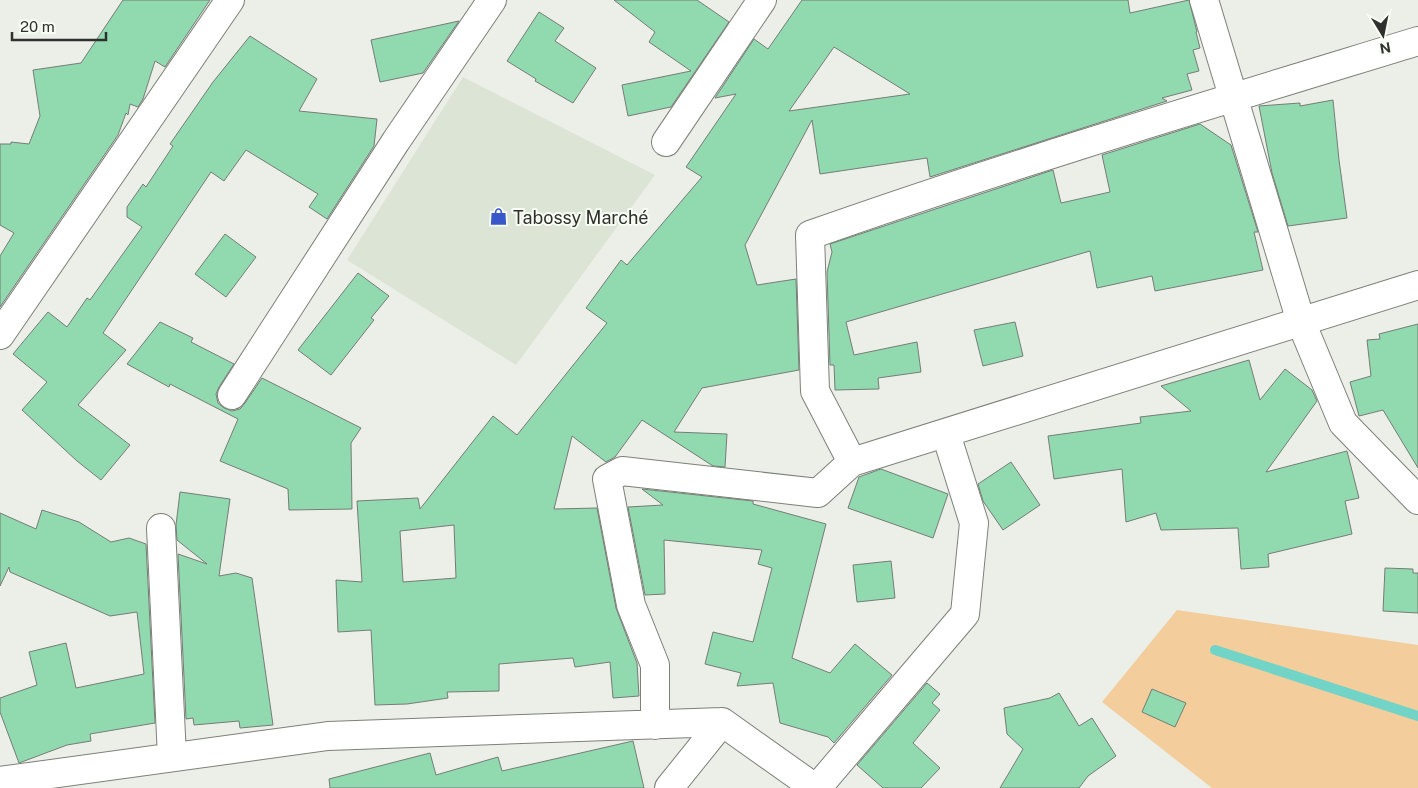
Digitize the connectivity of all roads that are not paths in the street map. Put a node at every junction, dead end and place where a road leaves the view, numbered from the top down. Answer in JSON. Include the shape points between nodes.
{"nodes":[{"id":1,"x":230,"y":0,"type":"edge"},
{"id":2,"x":492,"y":0,"type":"edge"},
{"id":3,"x":762,"y":0,"type":"edge"},
{"id":4,"x":1204,"y":0,"type":"edge"},
{"id":5,"x":1418,"y":41,"type":"edge"},
{"id":6,"x":1233,"y":97,"type":"junction"},
{"id":7,"x":666,"y":142,"type":"dead end"},
{"id":8,"x":1418,"y":285,"type":"edge"},
{"id":9,"x":1302,"y":322,"type":"junction"},
{"id":10,"x":0,"y":335,"type":"edge"},
{"id":11,"x":232,"y":395,"type":"dead end"},
{"id":12,"x":946,"y":434,"type":"junction"},
{"id":13,"x":852,"y":462,"type":"junction"},
{"id":14,"x":1418,"y":500,"type":"edge"},
{"id":15,"x":161,"y":528,"type":"dead end"},
{"id":16,"x":722,"y":722,"type":"junction"},
{"id":17,"x":655,"y":725,"type":"junction"},
{"id":18,"x":172,"y":757,"type":"junction"},
{"id":19,"x":0,"y":781,"type":"edge"},
{"id":20,"x":669,"y":788,"type":"edge"},
{"id":21,"x":816,"y":788,"type":"edge"}],
"edges":[{"from":1,"to":10,"type":"street"},
{"from":2,"to":11,"type":"street"},
{"from":3,"to":7,"type":"street"},
{"from":4,"to":6,"type":"street"},
{"from":5,"to":6,"type":"street"},
{"from":6,"to":9,"type":"street"},
{"from":6,"to":13,"type":"street","via":[[810,235],[815,391]]},
{"from":8,"to":9,"type":"street"},
{"from":9,"to":12,"type":"street"},
{"from":9,"to":14,"type":"street","via":[[1343,423]]},
{"from":12,"to":13,"type":"street"},
{"from":12,"to":21,"type":"street","via":[[974,523],[965,614]]},
{"from":13,"to":17,"type":"street","via":[[818,493],[622,471],[607,479],[631,605],[655,665]]},
{"from":15,"to":18,"type":"street"},
{"from":16,"to":17,"type":"street"},
{"from":16,"to":20,"type":"street"},
{"from":16,"to":21,"type":"street"},
{"from":17,"to":18,"type":"street","via":[[328,736]]},
{"from":18,"to":19,"type":"street"}]}
